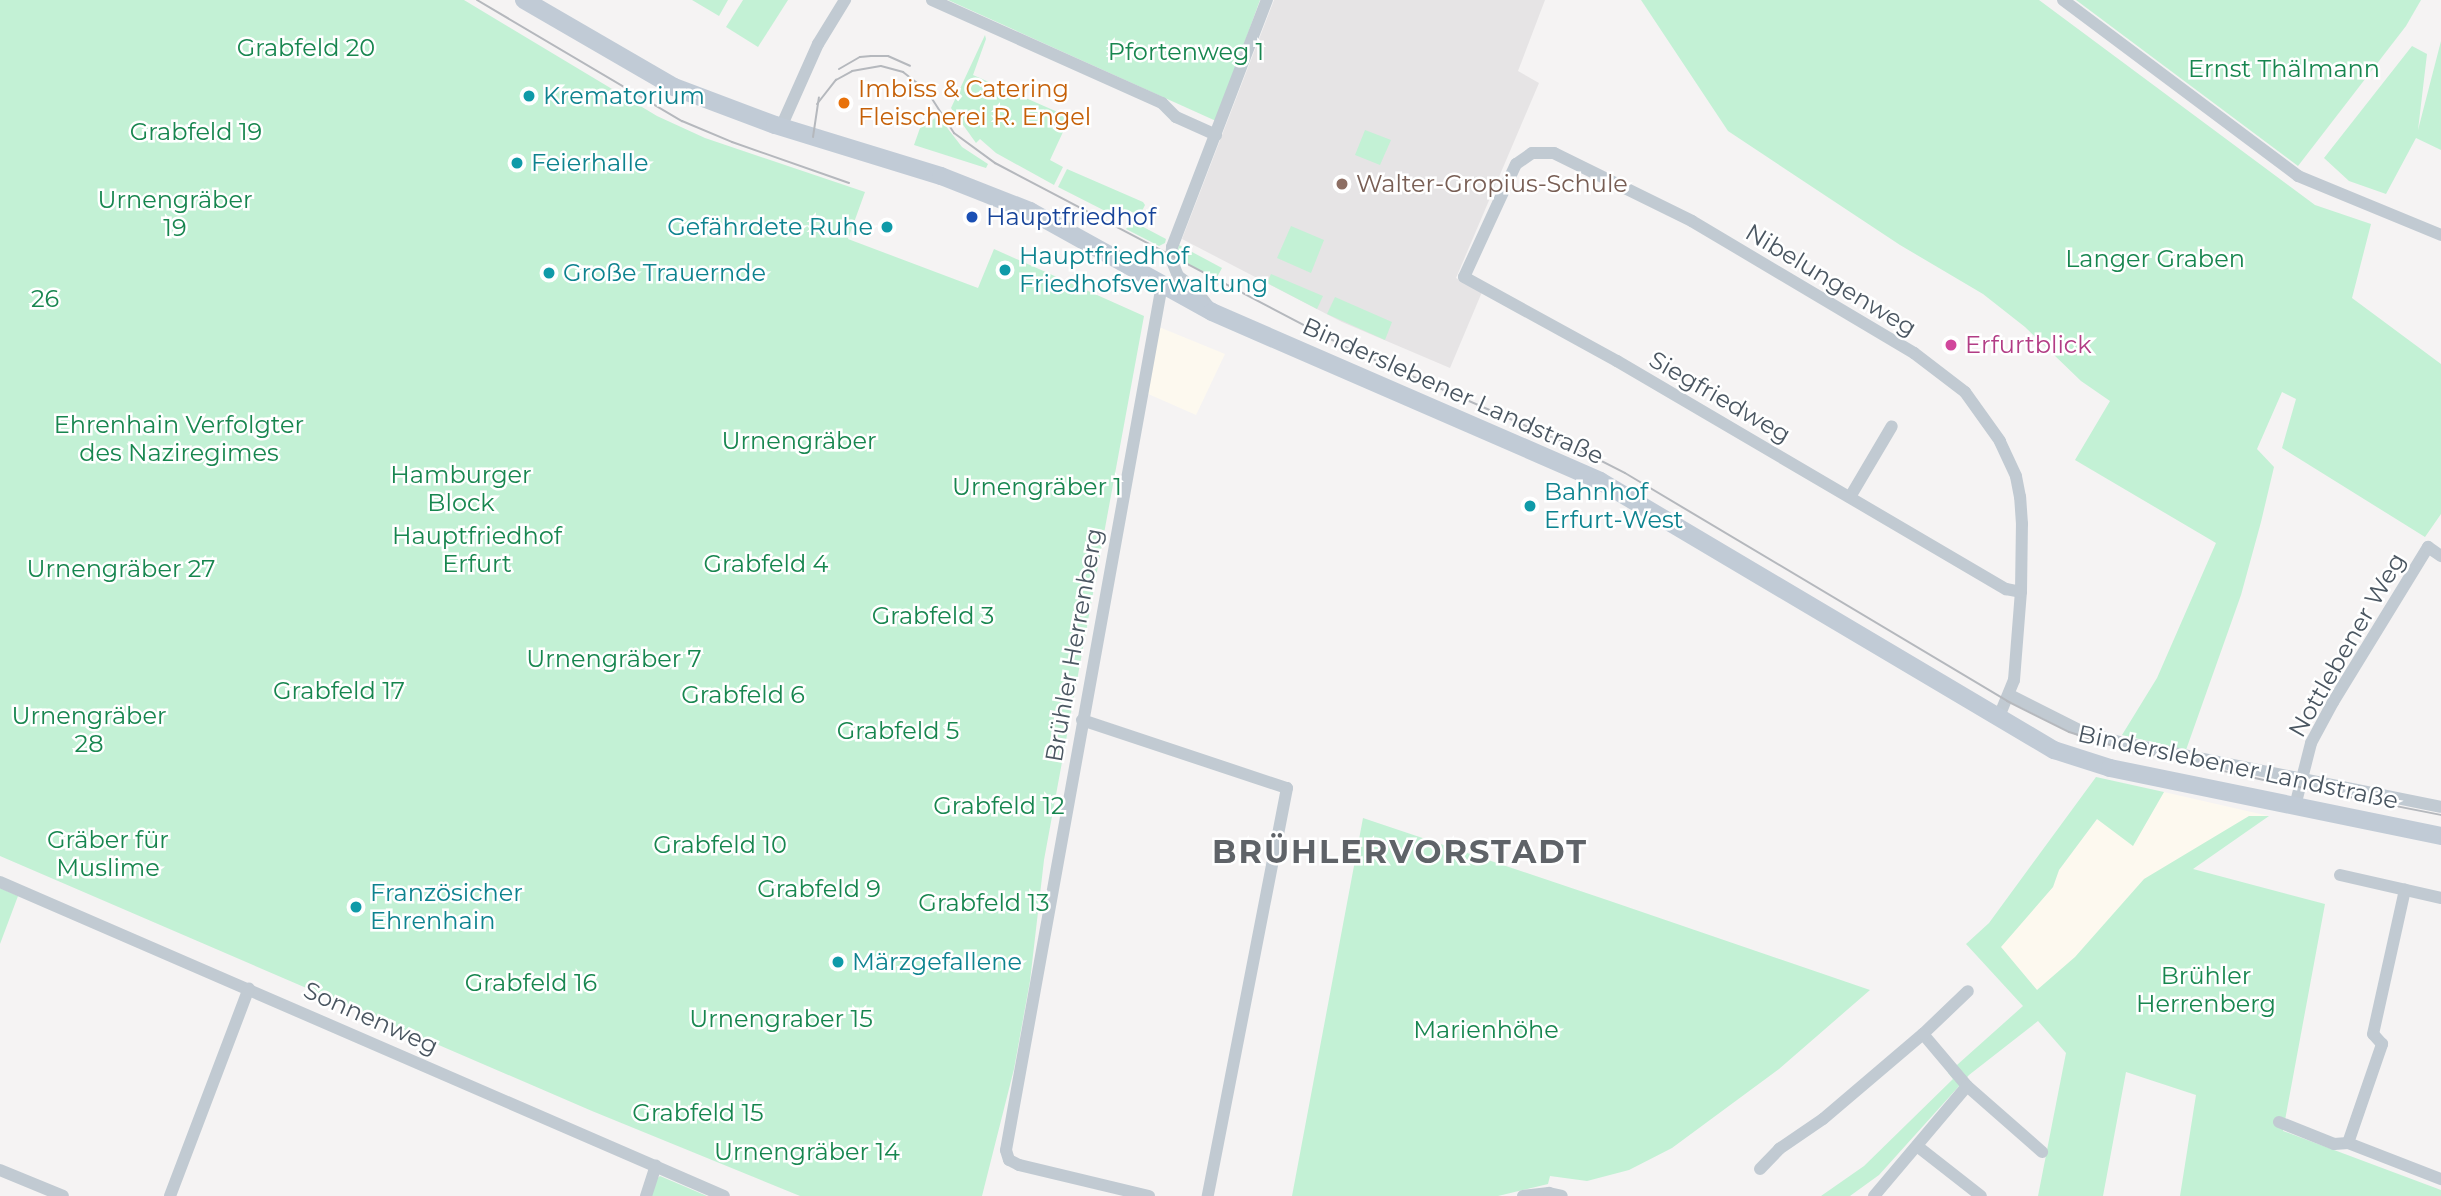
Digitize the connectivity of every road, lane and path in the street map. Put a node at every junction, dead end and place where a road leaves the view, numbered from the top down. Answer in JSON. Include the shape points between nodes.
{"nodes":[{"id":1,"x":524,"y":0,"type":"edge"},
{"id":2,"x":845,"y":0,"type":"edge"},
{"id":3,"x":932,"y":0,"type":"edge"},
{"id":4,"x":1268,"y":0,"type":"edge"},
{"id":5,"x":2063,"y":0,"type":"edge"},
{"id":6,"x":781,"y":127,"type":"junction"},
{"id":7,"x":1216,"y":135,"type":"junction"},
{"id":8,"x":1495,"y":206,"type":"joint"},
{"id":9,"x":2441,"y":235,"type":"edge"},
{"id":10,"x":1161,"y":285,"type":"junction"},
{"id":11,"x":1212,"y":312,"type":"junction"},
{"id":12,"x":1892,"y":426,"type":"dead end"},
{"id":13,"x":1850,"y":497,"type":"junction"},
{"id":14,"x":2441,"y":556,"type":"edge"},
{"id":15,"x":2021,"y":592,"type":"junction"},
{"id":16,"x":2010,"y":695,"type":"junction"},
{"id":17,"x":1998,"y":719,"type":"junction"},
{"id":18,"x":1082,"y":720,"type":"junction"},
{"id":19,"x":2301,"y":780,"type":"junction"},
{"id":20,"x":2295,"y":806,"type":"junction"},
{"id":21,"x":2441,"y":807,"type":"edge"},
{"id":22,"x":2441,"y":836,"type":"edge"},
{"id":23,"x":2340,"y":875,"type":"dead end"},
{"id":24,"x":0,"y":881,"type":"edge"},
{"id":25,"x":2405,"y":890,"type":"junction"},
{"id":26,"x":2441,"y":898,"type":"edge"},
{"id":27,"x":250,"y":988,"type":"junction"},
{"id":28,"x":1968,"y":991,"type":"dead end"},
{"id":29,"x":1923,"y":1034,"type":"junction"},
{"id":30,"x":1967,"y":1086,"type":"junction"},
{"id":31,"x":2279,"y":1122,"type":"dead end"},
{"id":32,"x":2348,"y":1143,"type":"junction"},
{"id":33,"x":1917,"y":1146,"type":"junction"},
{"id":34,"x":2042,"y":1152,"type":"dead end"},
{"id":35,"x":656,"y":1166,"type":"junction"},
{"id":36,"x":1760,"y":1169,"type":"dead end"},
{"id":37,"x":0,"y":1170,"type":"edge"},
{"id":38,"x":2441,"y":1179,"type":"edge"},
{"id":39,"x":63,"y":1196,"type":"edge"},
{"id":40,"x":170,"y":1196,"type":"edge"},
{"id":41,"x":646,"y":1196,"type":"edge"},
{"id":42,"x":724,"y":1196,"type":"edge"},
{"id":43,"x":1149,"y":1196,"type":"edge"},
{"id":44,"x":1208,"y":1196,"type":"edge"},
{"id":45,"x":1523,"y":1196,"type":"edge"},
{"id":46,"x":1562,"y":1196,"type":"edge"},
{"id":47,"x":1874,"y":1196,"type":"edge"},
{"id":48,"x":1981,"y":1196,"type":"edge"}],
"edges":[{"from":1,"to":6,"type":"main road","name":"Binderslebener Landstraße","via":[[674,87]]},
{"from":2,"to":6,"type":"street","via":[[818,44]]},
{"from":3,"to":7,"type":"street","via":[[1162,103],[1176,117]]},
{"from":4,"to":7,"type":"street"},
{"from":5,"to":9,"type":"street","via":[[2298,176]]},
{"from":6,"to":10,"type":"main road","name":"Binderslebener Landstraße","via":[[941,176],[1030,211]]},
{"from":7,"to":11,"type":"street","via":[[1171,257],[1178,276]]},
{"from":8,"to":13,"type":"street","name":"Siegfriedweg","via":[[1464,277]]},
{"from":8,"to":15,"type":"street","name":"Nibelungenweg","via":[[1516,164],[1532,153],[1554,153],[1692,221],[1941,372],[1965,392],[1993,428],[2015,476],[2022,524]]},
{"from":10,"to":11,"type":"main road","name":"Binderslebener Landstraße"},
{"from":10,"to":18,"type":"street","name":"Brühler Herrenberg"},
{"from":11,"to":17,"type":"main road","name":"Binderslebener Landstraße","via":[[1601,481]]},
{"from":12,"to":13,"type":"street"},
{"from":13,"to":15,"type":"street","name":"Siegfriedweg","via":[[2006,589]]},
{"from":14,"to":19,"type":"street","name":"Nottlebener Weg","via":[[2428,547],[2333,702],[2311,743]]},
{"from":15,"to":16,"type":"street","name":"Nibelungenweg"},
{"from":16,"to":17,"type":"street","name":"Nibelungenweg"},
{"from":16,"to":19,"type":"street","name":"Binderslebener Landstraße","via":[[2081,730],[2119,742]]},
{"from":17,"to":20,"type":"main road","name":"Binderslebener Landstraße","via":[[2054,750],[2110,768]]},
{"from":18,"to":43,"type":"street","name":"Brühler Herrenberg","via":[[1006,1150],[1009,1160],[1019,1165]]},
{"from":18,"to":44,"type":"street","via":[[1287,788]]},
{"from":19,"to":20,"type":"street","name":"Nottlebener Weg"},
{"from":19,"to":21,"type":"street","name":"Binderslebener Landstraße"},
{"from":20,"to":22,"type":"main road","name":"Binderslebener Landstraße"},
{"from":23,"to":25,"type":"street"},
{"from":24,"to":27,"type":"street","name":"Sonnenweg"},
{"from":25,"to":26,"type":"street"},
{"from":25,"to":32,"type":"street","via":[[2373,1034],[2382,1044]]},
{"from":27,"to":35,"type":"street","name":"Sonnenweg"},
{"from":27,"to":40,"type":"street"},
{"from":28,"to":29,"type":"street"},
{"from":29,"to":30,"type":"street"},
{"from":29,"to":36,"type":"street"},
{"from":30,"to":33,"type":"street"},
{"from":30,"to":34,"type":"street"},
{"from":31,"to":32,"type":"street","via":[[2334,1144]]},
{"from":32,"to":38,"type":"street"},
{"from":33,"to":47,"type":"street"},
{"from":33,"to":48,"type":"street"},
{"from":35,"to":41,"type":"street"},
{"from":35,"to":42,"type":"street","name":"Sonnenweg"},
{"from":37,"to":39,"type":"street"},
{"from":45,"to":46,"type":"street"}]}
